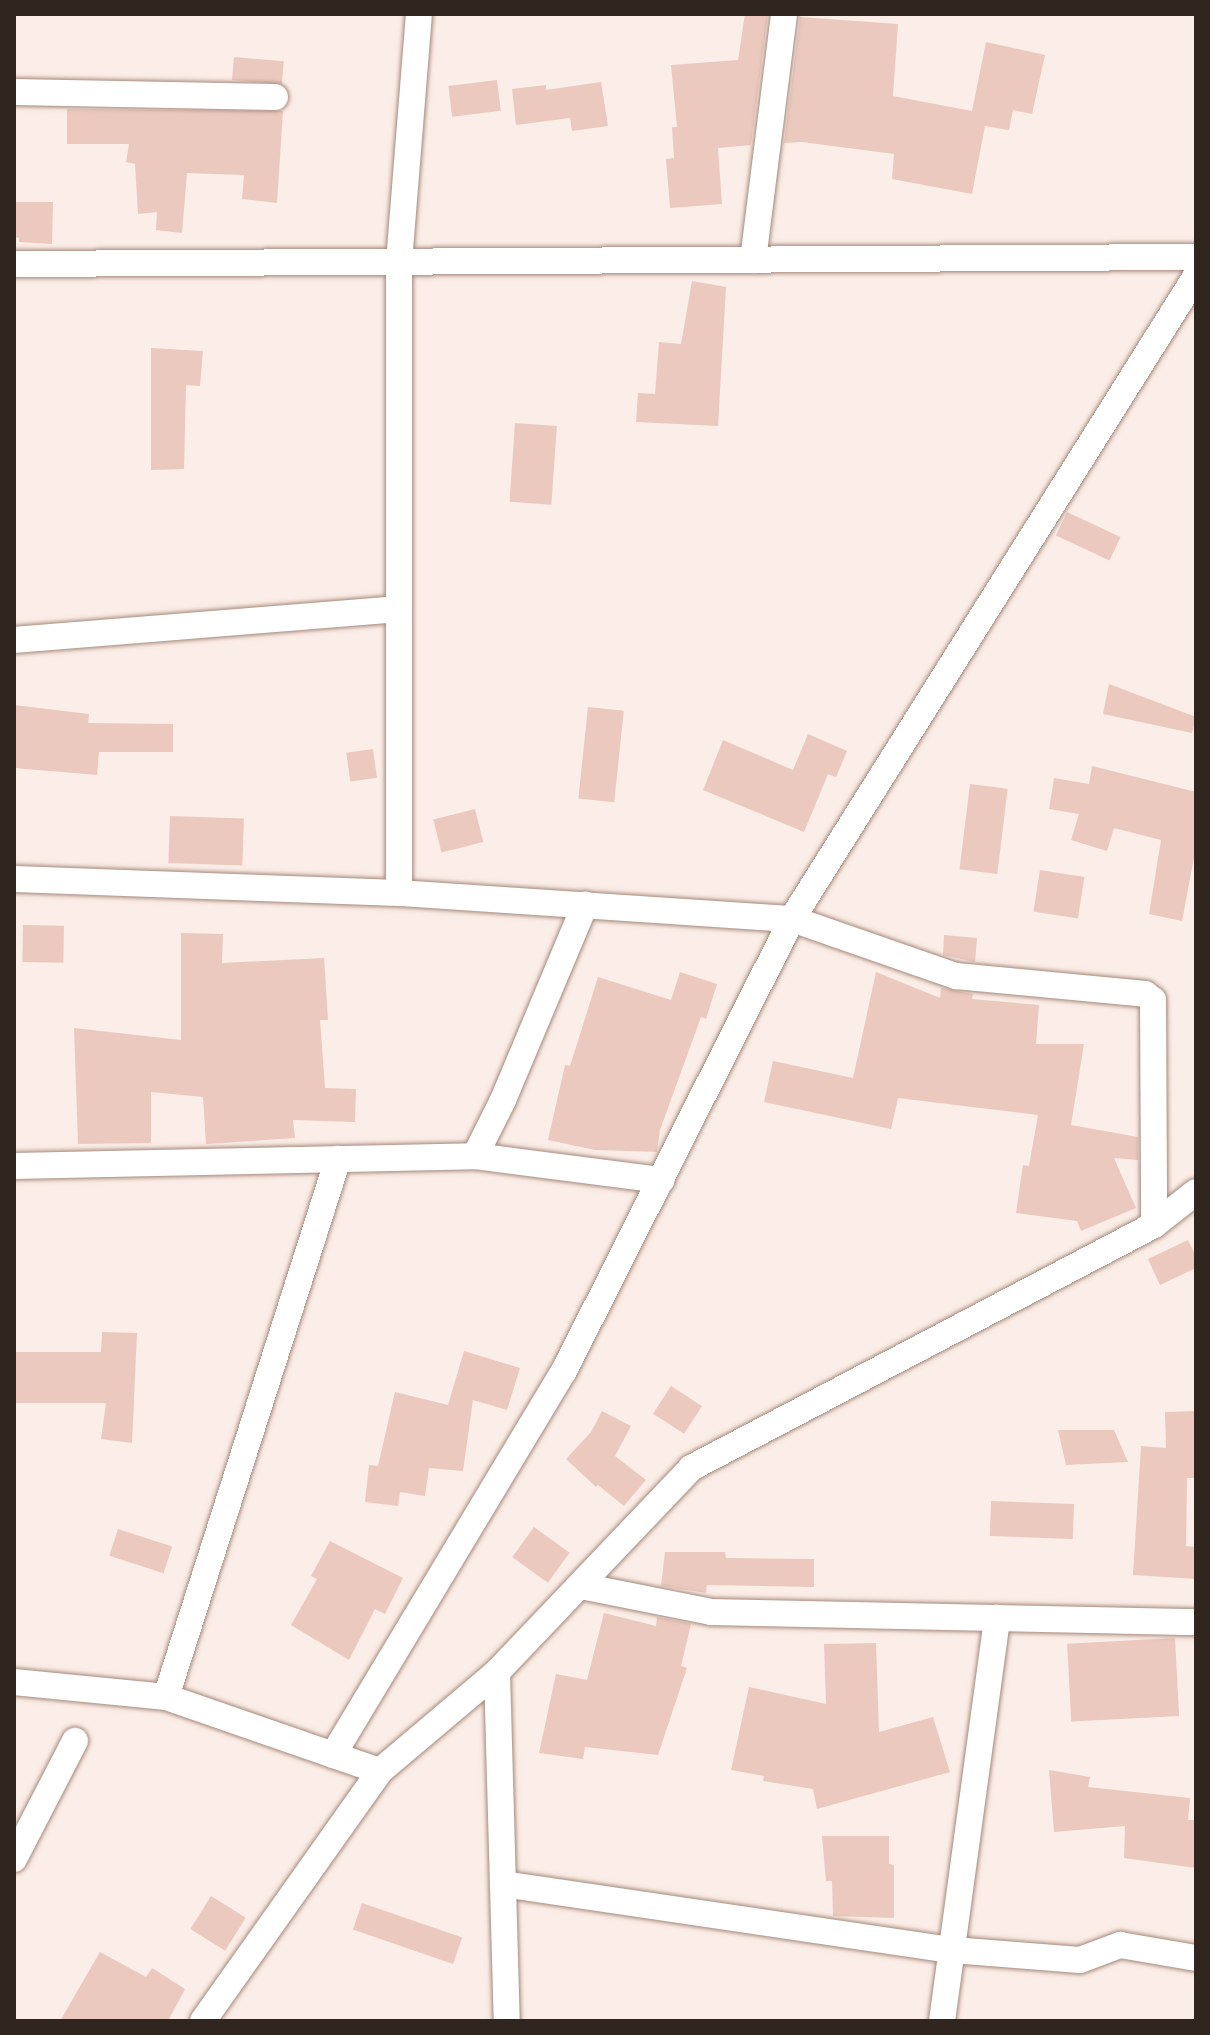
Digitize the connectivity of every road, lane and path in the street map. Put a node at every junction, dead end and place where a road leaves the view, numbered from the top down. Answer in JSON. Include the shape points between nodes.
{"nodes":[{"id":1,"x":419,"y":14,"type":"edge"},
{"id":2,"x":784,"y":14,"type":"edge"},
{"id":3,"x":14,"y":92,"type":"edge"},
{"id":4,"x":275,"y":97,"type":"dead end"},
{"id":5,"x":1196,"y":257,"type":"edge"},
{"id":6,"x":753,"y":260,"type":"junction"},
{"id":7,"x":399,"y":262,"type":"junction"},
{"id":8,"x":14,"y":264,"type":"edge"},
{"id":9,"x":1196,"y":276,"type":"edge"},
{"id":10,"x":399,"y":609,"type":"junction"},
{"id":11,"x":14,"y":640,"type":"edge"},
{"id":12,"x":14,"y":879,"type":"edge"},
{"id":13,"x":399,"y":893,"type":"junction"},
{"id":14,"x":585,"y":905,"type":"junction"},
{"id":15,"x":792,"y":919,"type":"junction"},
{"id":16,"x":475,"y":1156,"type":"junction"},
{"id":17,"x":338,"y":1159,"type":"junction"},
{"id":18,"x":14,"y":1166,"type":"edge"},
{"id":19,"x":661,"y":1180,"type":"junction"},
{"id":20,"x":1196,"y":1192,"type":"edge"},
{"id":21,"x":1154,"y":1225,"type":"junction"},
{"id":22,"x":581,"y":1586,"type":"junction"},
{"id":23,"x":997,"y":1618,"type":"junction"},
{"id":24,"x":1196,"y":1622,"type":"edge"},
{"id":25,"x":497,"y":1672,"type":"junction"},
{"id":26,"x":14,"y":1682,"type":"edge"},
{"id":27,"x":166,"y":1697,"type":"junction"},
{"id":28,"x":75,"y":1741,"type":"dead end"},
{"id":29,"x":333,"y":1755,"type":"junction"},
{"id":30,"x":380,"y":1771,"type":"junction"},
{"id":31,"x":14,"y":1859,"type":"edge"},
{"id":32,"x":503,"y":1884,"type":"junction"},
{"id":33,"x":952,"y":1950,"type":"junction"},
{"id":34,"x":1196,"y":1958,"type":"edge"},
{"id":35,"x":203,"y":2021,"type":"edge"},
{"id":36,"x":507,"y":2021,"type":"edge"},
{"id":37,"x":942,"y":2021,"type":"edge"}],
"edges":[{"from":1,"to":7,"type":"street"},
{"from":2,"to":6,"type":"street"},
{"from":3,"to":4,"type":"street"},
{"from":5,"to":6,"type":"street"},
{"from":6,"to":7,"type":"street"},
{"from":7,"to":8,"type":"street"},
{"from":7,"to":10,"type":"street"},
{"from":9,"to":15,"type":"street"},
{"from":10,"to":11,"type":"street"},
{"from":10,"to":13,"type":"street"},
{"from":12,"to":13,"type":"street"},
{"from":13,"to":14,"type":"street"},
{"from":14,"to":15,"type":"street"},
{"from":14,"to":16,"type":"street"},
{"from":15,"to":19,"type":"street"},
{"from":15,"to":21,"type":"street","via":[[956,976],[1145,994],[1153,1000]]},
{"from":16,"to":17,"type":"street"},
{"from":16,"to":19,"type":"street"},
{"from":17,"to":18,"type":"street"},
{"from":17,"to":27,"type":"street"},
{"from":19,"to":29,"type":"street","via":[[564,1371]]},
{"from":20,"to":21,"type":"street"},
{"from":21,"to":22,"type":"street","via":[[691,1468]]},
{"from":22,"to":23,"type":"street","via":[[711,1612]]},
{"from":22,"to":25,"type":"street"},
{"from":23,"to":24,"type":"street"},
{"from":23,"to":33,"type":"street"},
{"from":25,"to":30,"type":"street"},
{"from":25,"to":32,"type":"street"},
{"from":26,"to":27,"type":"street"},
{"from":27,"to":29,"type":"street"},
{"from":28,"to":31,"type":"street"},
{"from":29,"to":30,"type":"street"},
{"from":30,"to":35,"type":"street"},
{"from":32,"to":33,"type":"street"},
{"from":32,"to":36,"type":"street"},
{"from":33,"to":34,"type":"street","via":[[1080,1960],[1120,1945]]},
{"from":33,"to":37,"type":"street"}]}
